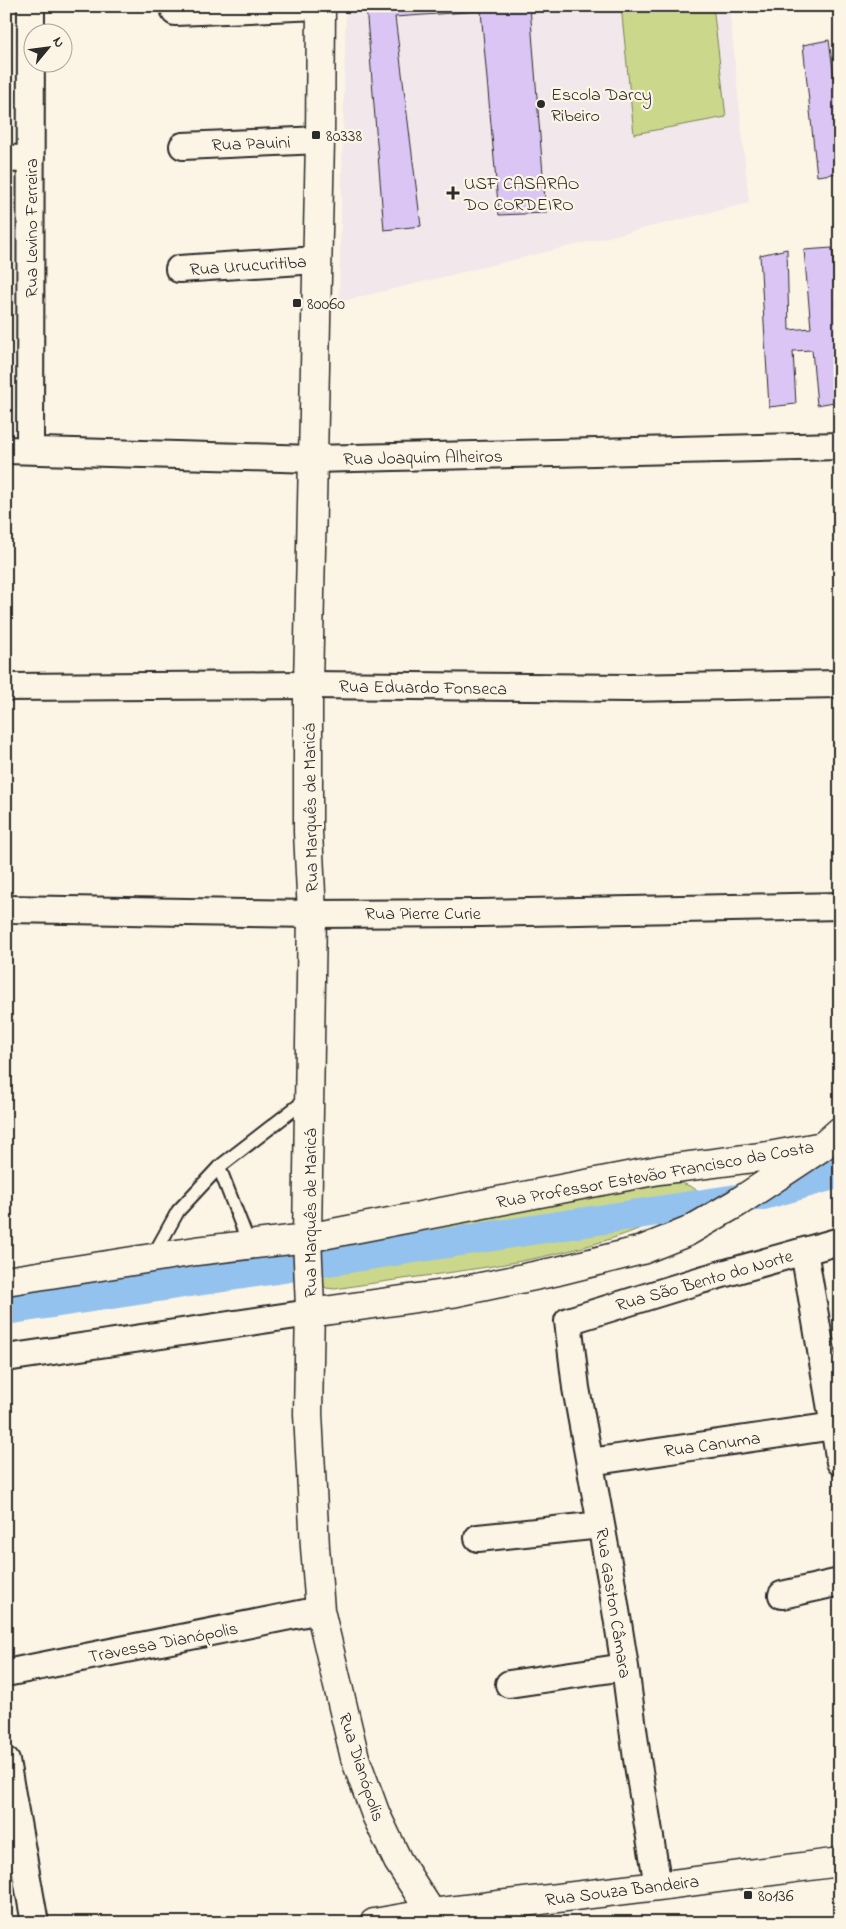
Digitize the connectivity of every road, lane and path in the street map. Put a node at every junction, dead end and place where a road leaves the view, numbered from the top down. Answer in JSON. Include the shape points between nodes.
{"nodes":[{"id":1,"x":31,"y":6,"type":"edge"},
{"id":2,"x":320,"y":6,"type":"edge"},
{"id":3,"x":175,"y":12,"type":"dead end"},
{"id":4,"x":320,"y":140,"type":"junction"},
{"id":5,"x":183,"y":146,"type":"dead end"},
{"id":6,"x":18,"y":158,"type":"edge"},
{"id":7,"x":317,"y":260,"type":"junction"},
{"id":8,"x":179,"y":269,"type":"dead end"},
{"id":9,"x":840,"y":446,"type":"edge"},
{"id":10,"x":18,"y":450,"type":"edge"},
{"id":11,"x":312,"y":459,"type":"junction"},
{"id":12,"x":840,"y":684,"type":"edge"},
{"id":13,"x":308,"y":685,"type":"junction"},
{"id":14,"x":6,"y":687,"type":"edge"},
{"id":15,"x":840,"y":906,"type":"edge"},
{"id":16,"x":6,"y":909,"type":"edge"},
{"id":17,"x":312,"y":914,"type":"junction"},
{"id":18,"x":309,"y":1098,"type":"junction"},
{"id":19,"x":832,"y":1138,"type":"edge"},
{"id":20,"x":219,"y":1167,"type":"junction"},
{"id":21,"x":773,"y":1170,"type":"junction"},
{"id":22,"x":308,"y":1240,"type":"junction"},
{"id":23,"x":840,"y":1241,"type":"edge"},
{"id":24,"x":249,"y":1244,"type":"junction"},
{"id":25,"x":804,"y":1250,"type":"junction"},
{"id":26,"x":151,"y":1258,"type":"junction"},
{"id":27,"x":6,"y":1281,"type":"edge"},
{"id":28,"x":310,"y":1310,"type":"junction"},
{"id":29,"x":568,"y":1321,"type":"joint"},
{"id":30,"x":829,"y":1338,"type":"edge"},
{"id":31,"x":6,"y":1358,"type":"edge"},
{"id":32,"x":834,"y":1426,"type":"junction"},
{"id":33,"x":590,"y":1462,"type":"junction"},
{"id":34,"x":840,"y":1462,"type":"edge"},
{"id":35,"x":601,"y":1525,"type":"junction"},
{"id":36,"x":478,"y":1538,"type":"dead end"},
{"id":37,"x":840,"y":1582,"type":"edge"},
{"id":38,"x":782,"y":1594,"type":"dead end"},
{"id":39,"x":320,"y":1610,"type":"junction"},
{"id":40,"x":625,"y":1667,"type":"junction"},
{"id":41,"x":6,"y":1673,"type":"edge"},
{"id":42,"x":509,"y":1684,"type":"dead end"},
{"id":43,"x":6,"y":1761,"type":"edge"},
{"id":44,"x":840,"y":1862,"type":"edge"},
{"id":45,"x":658,"y":1886,"type":"junction"},
{"id":46,"x":435,"y":1918,"type":"edge"},
{"id":47,"x":36,"y":1923,"type":"edge"},
{"id":48,"x":374,"y":1923,"type":"edge"}],
"edges":[{"from":1,"to":6,"type":"street","name":"Rua Levino Ferreira"},
{"from":2,"to":3,"type":"street"},
{"from":2,"to":4,"type":"main road","name":"Rua Marquês de Maricá"},
{"from":4,"to":5,"type":"street","name":"Rua Pauini"},
{"from":4,"to":7,"type":"main road","name":"Rua Marquês de Maricá"},
{"from":6,"to":10,"type":"street","name":"Rua Levino Ferreira"},
{"from":7,"to":8,"type":"street","name":"Rua Urucuritiba"},
{"from":7,"to":11,"type":"main road","name":"Rua Marquês de Maricá"},
{"from":9,"to":11,"type":"street","name":"Rua Joaquim Alheiros"},
{"from":10,"to":11,"type":"street","name":"Rua Joaquim Alheiros"},
{"from":11,"to":13,"type":"main road","name":"Rua Marquês de Maricá"},
{"from":12,"to":13,"type":"street","name":"Rua Eduardo Fonseca","via":[[629,688]]},
{"from":13,"to":14,"type":"street","name":"Rua Eduardo Fonseca"},
{"from":13,"to":17,"type":"main road","name":"Rua Marquês de Maricá","via":[[308,832]]},
{"from":15,"to":17,"type":"street","name":"Rua Pierre Curie"},
{"from":16,"to":17,"type":"street","name":"Rua Pierre Curie"},
{"from":17,"to":18,"type":"main road","name":"Rua Marquês de Maricá"},
{"from":18,"to":20,"type":"lane"},
{"from":18,"to":22,"type":"main road","name":"Rua Marquês de Maricá"},
{"from":19,"to":21,"type":"main road","name":"Rua Professor Estevão Francisco da Costa"},
{"from":20,"to":24,"type":"lane"},
{"from":20,"to":26,"type":"lane","via":[[178,1211]]},
{"from":21,"to":22,"type":"main road","name":"Rua Professor Estevão Francisco da Costa","via":[[659,1170]]},
{"from":21,"to":28,"type":"main road","name":"Rua Professor Estevão Francisco da Costa","via":[[737,1203],[687,1232],[633,1252],[452,1293]]},
{"from":22,"to":24,"type":"main road","name":"Rua Professor Estevão Francisco da Costa"},
{"from":22,"to":28,"type":"main road","name":"Rua Marquês de Maricá"},
{"from":23,"to":25,"type":"street","name":"Rua São Bento do Norte"},
{"from":24,"to":26,"type":"main road","name":"Rua Professor Estevão Francisco da Costa"},
{"from":25,"to":29,"type":"street","name":"Rua São Bento do Norte"},
{"from":25,"to":30,"type":"street"},
{"from":26,"to":27,"type":"main road","name":"Rua Professor Estevão Francisco da Costa"},
{"from":28,"to":31,"type":"street"},
{"from":28,"to":39,"type":"main road","name":"Rua Marquês de Maricá","via":[[308,1414]]},
{"from":29,"to":33,"type":"street","name":"Rua Gaston Câmara"},
{"from":30,"to":32,"type":"street"},
{"from":32,"to":33,"type":"street","name":"Rua Canuma"},
{"from":32,"to":34,"type":"street"},
{"from":33,"to":35,"type":"street","name":"Rua Gaston Câmara"},
{"from":35,"to":36,"type":"street"},
{"from":35,"to":40,"type":"street","name":"Rua Gaston Câmara"},
{"from":37,"to":38,"type":"street"},
{"from":39,"to":41,"type":"street","name":"Travessa Dianópolis"},
{"from":39,"to":46,"type":"main road","name":"Rua Dianópolis","via":[[355,1758],[376,1816],[398,1862]]},
{"from":40,"to":42,"type":"street"},
{"from":40,"to":45,"type":"street","name":"Rua Gaston Câmara"},
{"from":43,"to":47,"type":"street"},
{"from":44,"to":45,"type":"main road","name":"Rua Souza Bandeira"},
{"from":45,"to":46,"type":"main road","name":"Rua Souza Bandeira"},
{"from":46,"to":48,"type":"main road","name":"Rua Souza Bandeira"}]}
